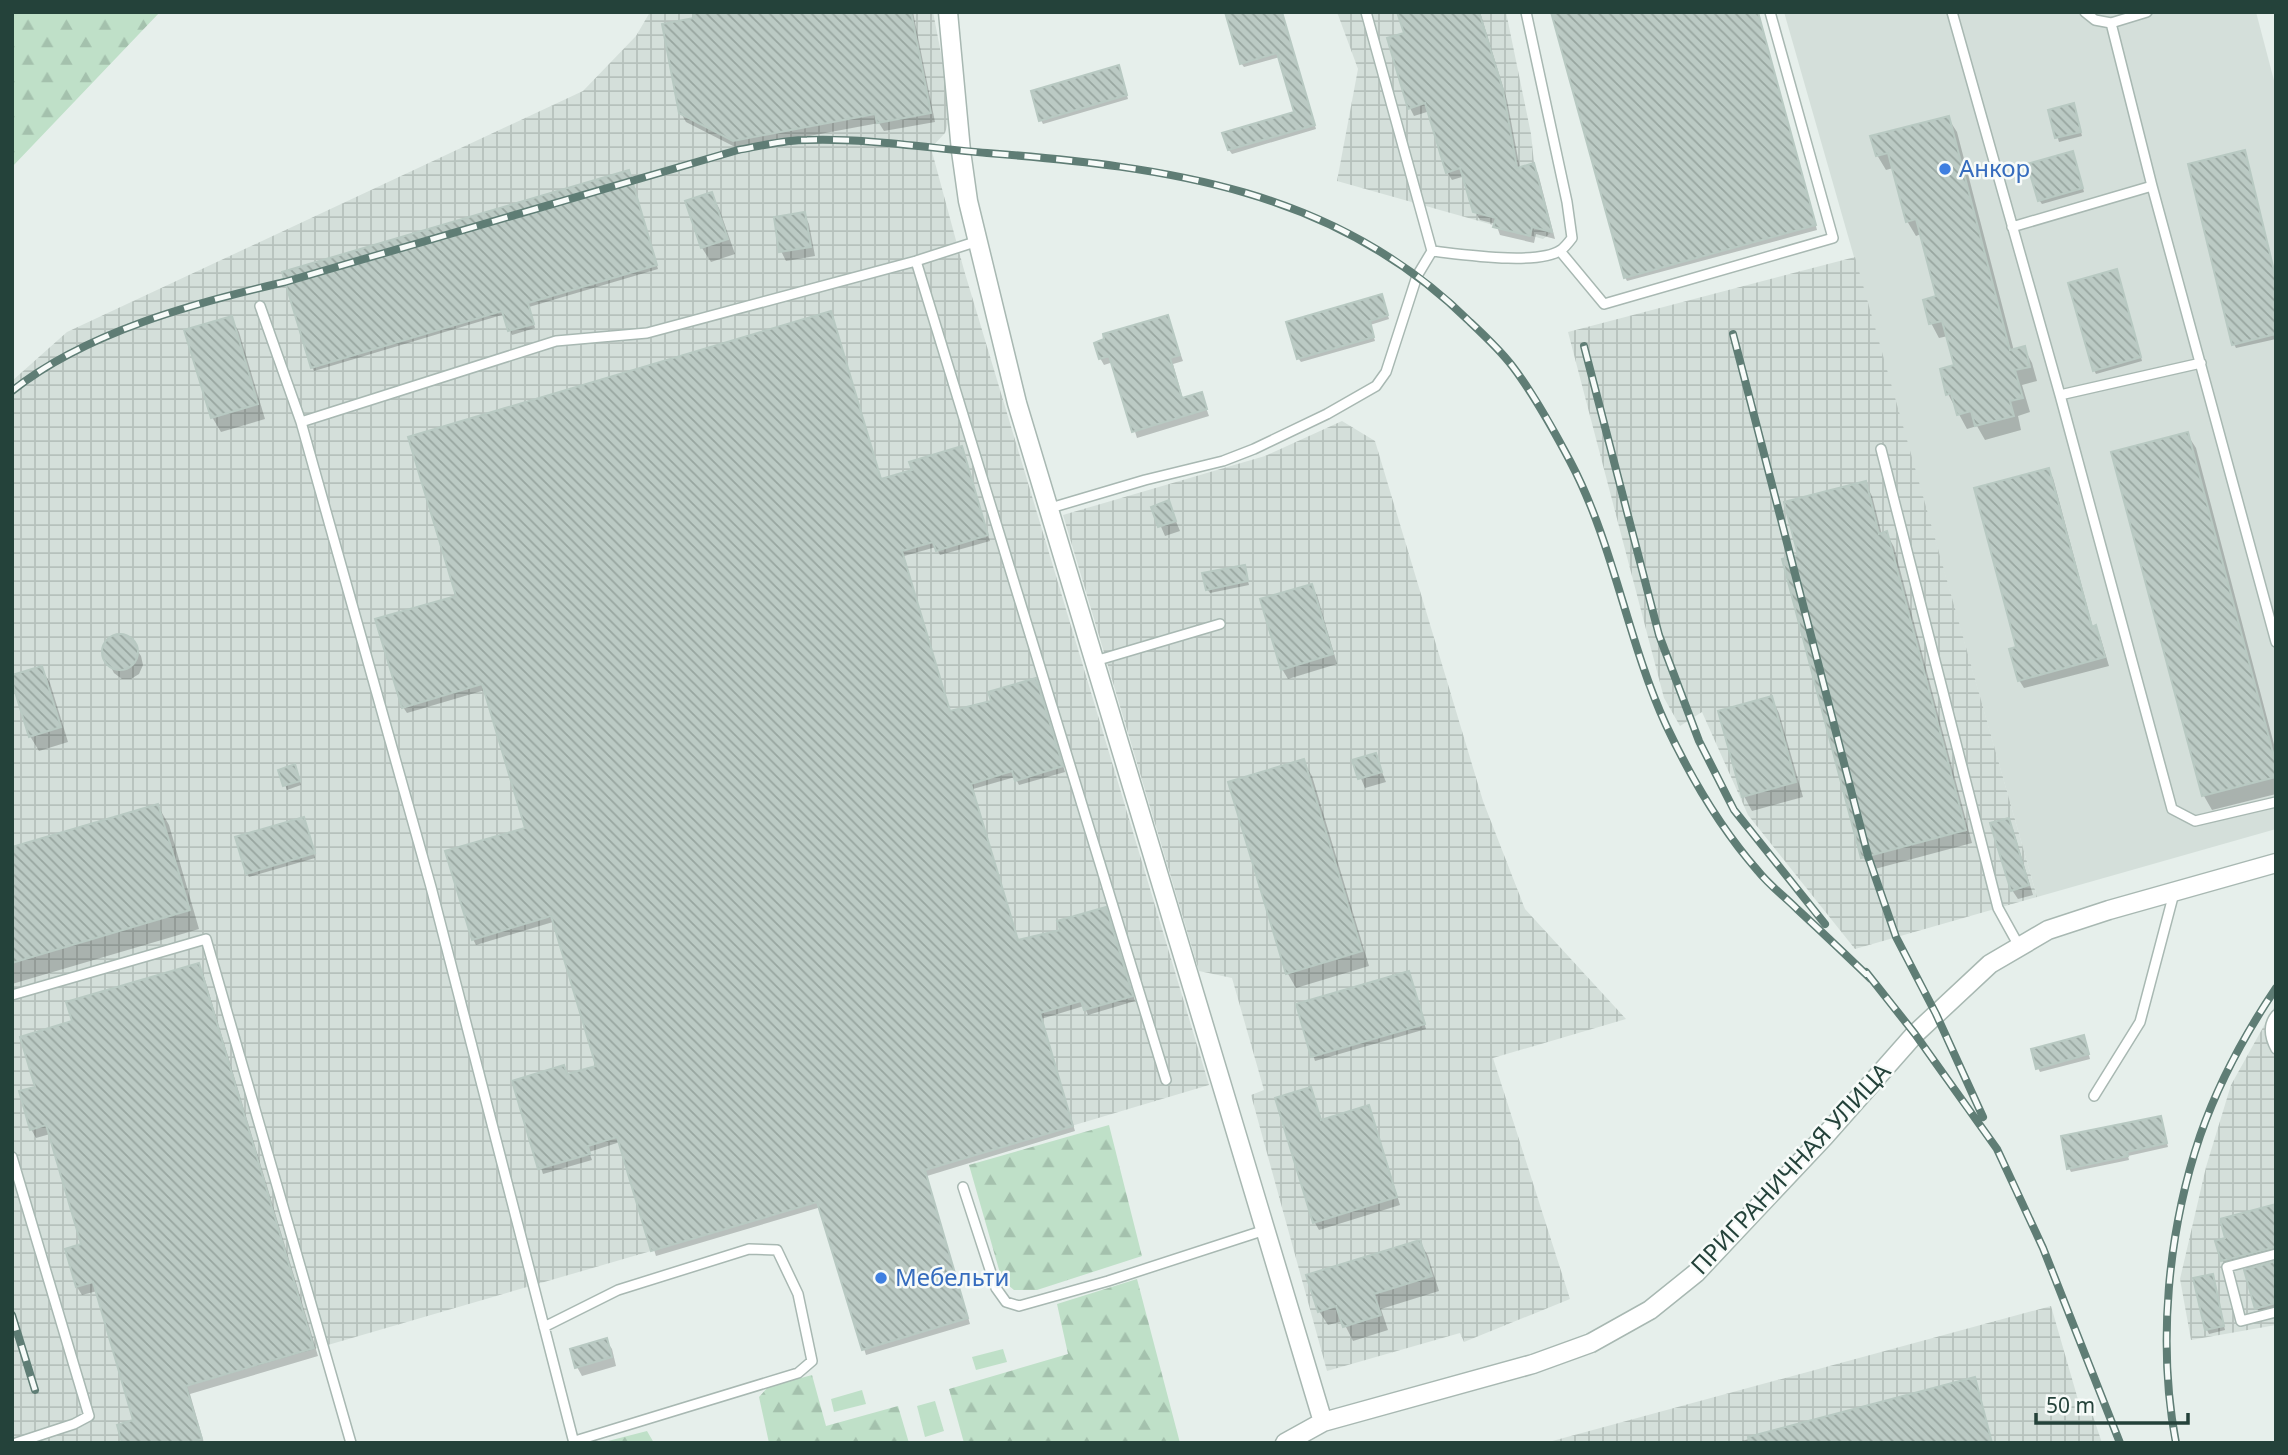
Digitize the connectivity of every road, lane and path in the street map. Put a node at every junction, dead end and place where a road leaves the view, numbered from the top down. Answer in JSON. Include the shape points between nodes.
{"nodes":[{"id":1,"x":948,"y":12,"type":"edge"},
{"id":2,"x":1366,"y":12,"type":"edge"},
{"id":3,"x":1526,"y":12,"type":"edge"},
{"id":4,"x":1770,"y":12,"type":"edge"},
{"id":5,"x":1952,"y":12,"type":"edge"},
{"id":6,"x":2085,"y":12,"type":"edge"},
{"id":7,"x":2147,"y":12,"type":"edge"},
{"id":8,"x":2111,"y":23,"type":"junction"},
{"id":9,"x":2152,"y":186,"type":"junction"},
{"id":10,"x":2012,"y":227,"type":"junction"},
{"id":11,"x":978,"y":241,"type":"junction"},
{"id":12,"x":1432,"y":251,"type":"junction"},
{"id":13,"x":1560,"y":251,"type":"junction"},
{"id":14,"x":916,"y":261,"type":"junction"},
{"id":15,"x":260,"y":306,"type":"dead end"},
{"id":16,"x":2202,"y":363,"type":"junction"},
{"id":17,"x":2060,"y":395,"type":"junction"},
{"id":18,"x":302,"y":422,"type":"junction"},
{"id":19,"x":1881,"y":449,"type":"dead end"},
{"id":20,"x":1047,"y":509,"type":"junction"},
{"id":21,"x":1220,"y":624,"type":"dead end"},
{"id":22,"x":2276,"y":642,"type":"edge"},
{"id":23,"x":1093,"y":662,"type":"junction"},
{"id":24,"x":2276,"y":802,"type":"edge"},
{"id":25,"x":2276,"y":863,"type":"edge"},
{"id":26,"x":2174,"y":893,"type":"junction"},
{"id":27,"x":2019,"y":946,"type":"junction"},
{"id":28,"x":12,"y":995,"type":"edge"},
{"id":29,"x":2276,"y":1015,"type":"edge"},
{"id":30,"x":2276,"y":1049,"type":"edge"},
{"id":31,"x":1166,"y":1080,"type":"dead end"},
{"id":32,"x":2094,"y":1096,"type":"dead end"},
{"id":33,"x":12,"y":1157,"type":"edge"},
{"id":34,"x":963,"y":1187,"type":"dead end"},
{"id":35,"x":1265,"y":1230,"type":"junction"},
{"id":36,"x":2276,"y":1254,"type":"edge"},
{"id":37,"x":2276,"y":1312,"type":"edge"},
{"id":38,"x":544,"y":1327,"type":"junction"},
{"id":39,"x":1323,"y":1422,"type":"junction"},
{"id":40,"x":574,"y":1442,"type":"edge"},
{"id":41,"x":16,"y":1443,"type":"edge"},
{"id":42,"x":351,"y":1443,"type":"edge"},
{"id":43,"x":1285,"y":1443,"type":"edge"}],
"edges":[{"from":1,"to":11,"type":"street","via":[[961,151]]},
{"from":2,"to":12,"type":"lane"},
{"from":3,"to":13,"type":"lane","via":[[1567,202],[1572,238]]},
{"from":4,"to":13,"type":"lane","via":[[1833,237],[1604,304]]},
{"from":5,"to":10,"type":"lane"},
{"from":6,"to":8,"type":"lane"},
{"from":7,"to":8,"type":"lane"},
{"from":8,"to":9,"type":"lane"},
{"from":9,"to":10,"type":"lane"},
{"from":9,"to":16,"type":"lane"},
{"from":10,"to":17,"type":"lane"},
{"from":11,"to":14,"type":"lane"},
{"from":11,"to":20,"type":"street"},
{"from":12,"to":13,"type":"lane","via":[[1538,257]]},
{"from":12,"to":20,"type":"lane","via":[[1417,276],[1387,372],[1376,386],[1315,420],[1223,461]]},
{"from":14,"to":18,"type":"lane","via":[[647,333],[556,341]]},
{"from":14,"to":31,"type":"lane"},
{"from":15,"to":18,"type":"lane"},
{"from":16,"to":17,"type":"lane"},
{"from":16,"to":22,"type":"lane"},
{"from":17,"to":24,"type":"lane","via":[[2172,809],[2195,821]]},
{"from":18,"to":38,"type":"lane","via":[[431,887]]},
{"from":19,"to":27,"type":"lane","via":[[1998,908]]},
{"from":20,"to":23,"type":"street"},
{"from":21,"to":23,"type":"lane"},
{"from":23,"to":35,"type":"street"},
{"from":25,"to":26,"type":"street","name":"ПРИГРАНИЧНАЯ УЛИЦА"},
{"from":26,"to":27,"type":"street","name":"ПРИГРАНИЧНАЯ УЛИЦА","via":[[2048,930]]},
{"from":26,"to":32,"type":"lane","via":[[2140,1021]]},
{"from":27,"to":39,"type":"street","name":"ПРИГРАНИЧНАЯ УЛИЦА","via":[[1990,964],[1915,1034],[1696,1273],[1650,1310],[1591,1343],[1533,1364]]},
{"from":28,"to":42,"type":"lane","via":[[205,939]]},
{"from":29,"to":30,"type":"lane","via":[[2269,1034]]},
{"from":33,"to":41,"type":"lane","via":[[89,1416]]},
{"from":34,"to":35,"type":"lane","via":[[996,1288],[1006,1302],[1019,1306]]},
{"from":35,"to":39,"type":"street"},
{"from":36,"to":37,"type":"lane","via":[[2227,1267],[2241,1321]]},
{"from":38,"to":40,"type":"lane"},
{"from":38,"to":40,"type":"lane","via":[[618,1290],[749,1249],[777,1250],[798,1294],[812,1361],[798,1373]]},
{"from":39,"to":43,"type":"street","name":"ПРИГРАНИЧНАЯ УЛИЦА"}]}
